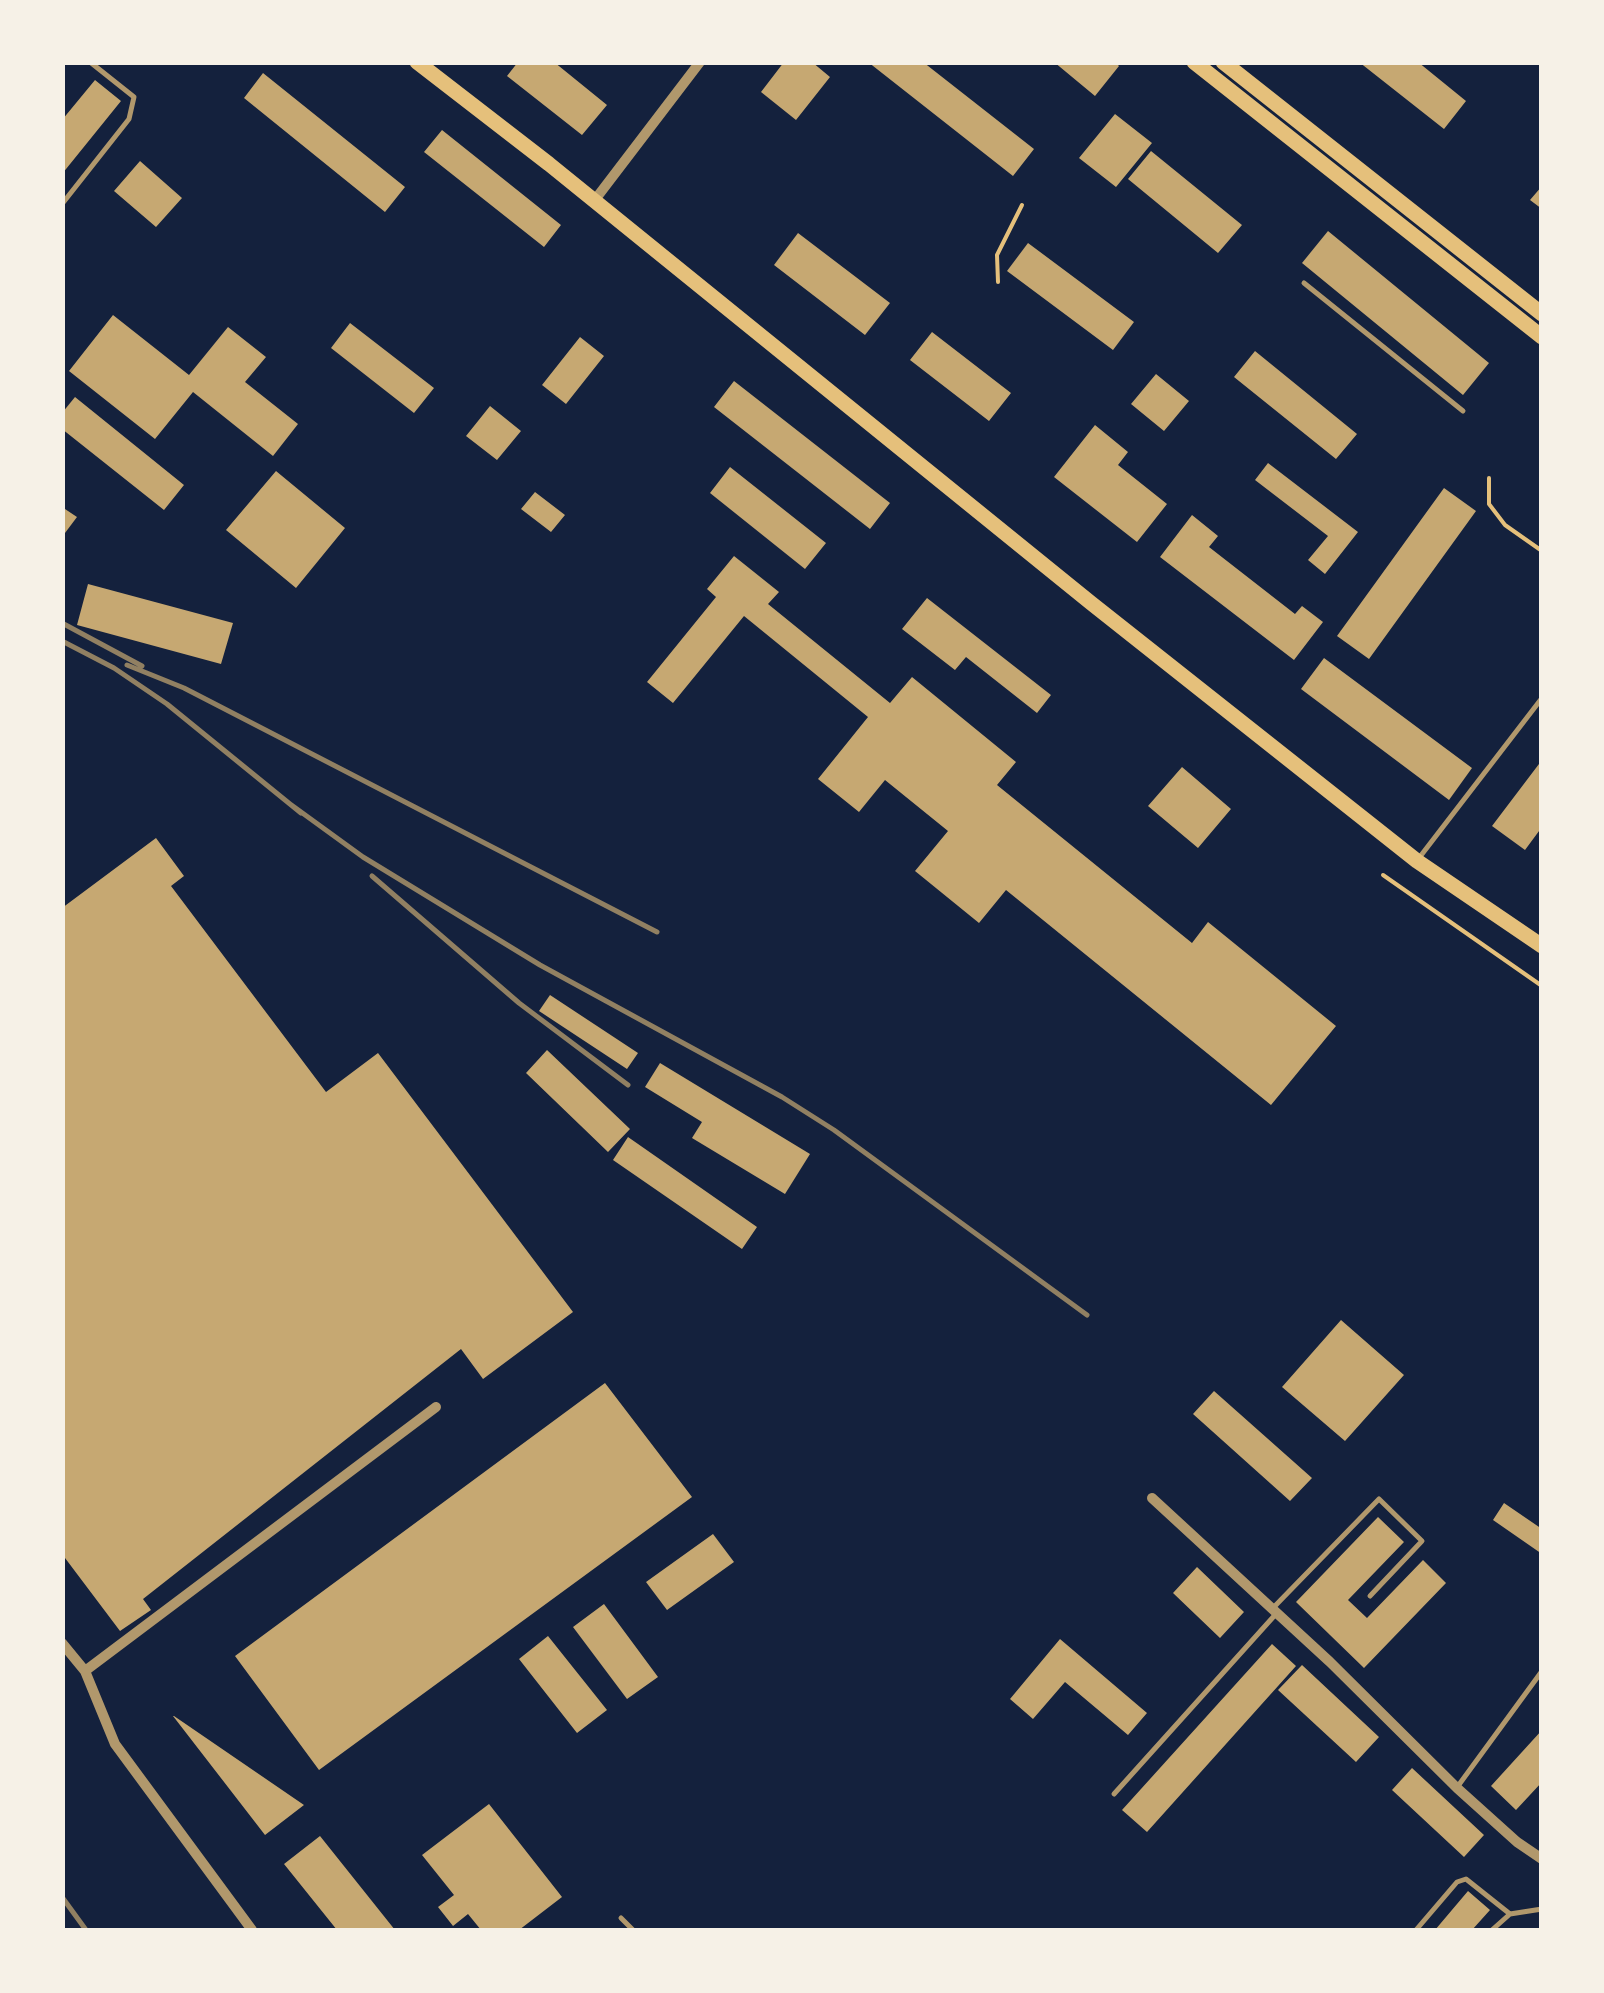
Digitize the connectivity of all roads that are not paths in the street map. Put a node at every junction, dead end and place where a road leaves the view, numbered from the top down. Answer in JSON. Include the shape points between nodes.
{"nodes":[{"id":1,"x":90,"y":62,"type":"edge"},
{"id":2,"x":416,"y":62,"type":"edge"},
{"id":3,"x":700,"y":62,"type":"edge"},
{"id":4,"x":1194,"y":62,"type":"edge"},
{"id":5,"x":1223,"y":62,"type":"edge"},
{"id":6,"x":594,"y":201,"type":"junction"},
{"id":7,"x":62,"y":204,"type":"edge"},
{"id":8,"x":1304,"y":284,"type":"dead end"},
{"id":9,"x":1541,"y":312,"type":"edge"},
{"id":10,"x":1528,"y":326,"type":"junction"},
{"id":11,"x":1542,"y":336,"type":"edge"},
{"id":12,"x":1462,"y":411,"type":"dead end"},
{"id":13,"x":1542,"y":698,"type":"edge"},
{"id":14,"x":1417,"y":861,"type":"junction"},
{"id":15,"x":1542,"y":946,"type":"edge"},
{"id":16,"x":436,"y":1407,"type":"dead end"},
{"id":17,"x":1152,"y":1498,"type":"dead end"},
{"id":18,"x":1370,"y":1596,"type":"dead end"},
{"id":19,"x":1275,"y":1611,"type":"junction"},
{"id":20,"x":62,"y":1642,"type":"edge"},
{"id":21,"x":86,"y":1671,"type":"junction"},
{"id":22,"x":1542,"y":1671,"type":"edge"},
{"id":23,"x":1457,"y":1788,"type":"junction"},
{"id":24,"x":1114,"y":1794,"type":"dead end"},
{"id":25,"x":1542,"y":1859,"type":"edge"},
{"id":26,"x":1542,"y":1909,"type":"edge"},
{"id":27,"x":1510,"y":1914,"type":"junction"},
{"id":28,"x":621,"y":1918,"type":"dead end"},
{"id":29,"x":252,"y":1930,"type":"edge"},
{"id":30,"x":633,"y":1930,"type":"edge"},
{"id":31,"x":1416,"y":1930,"type":"edge"},
{"id":32,"x":1492,"y":1930,"type":"edge"}],
"edges":[{"from":1,"to":7,"type":"lane","via":[[134,97],[129,118]]},
{"from":2,"to":6,"type":"main road"},
{"from":3,"to":6,"type":"street"},
{"from":4,"to":10,"type":"main road"},
{"from":5,"to":9,"type":"main road"},
{"from":6,"to":14,"type":"main road"},
{"from":8,"to":12,"type":"lane"},
{"from":9,"to":10,"type":"main road"},
{"from":10,"to":11,"type":"main road"},
{"from":13,"to":14,"type":"lane"},
{"from":14,"to":15,"type":"main road"},
{"from":16,"to":21,"type":"street"},
{"from":17,"to":19,"type":"street"},
{"from":18,"to":19,"type":"lane","via":[[1422,1541],[1379,1499]]},
{"from":19,"to":23,"type":"street"},
{"from":19,"to":24,"type":"lane"},
{"from":20,"to":21,"type":"street"},
{"from":21,"to":29,"type":"street","via":[[115,1744]]},
{"from":22,"to":23,"type":"lane"},
{"from":23,"to":25,"type":"street"},
{"from":26,"to":27,"type":"lane"},
{"from":27,"to":31,"type":"lane","via":[[1463,1879]]},
{"from":27,"to":32,"type":"lane"},
{"from":28,"to":30,"type":"lane"}]}
